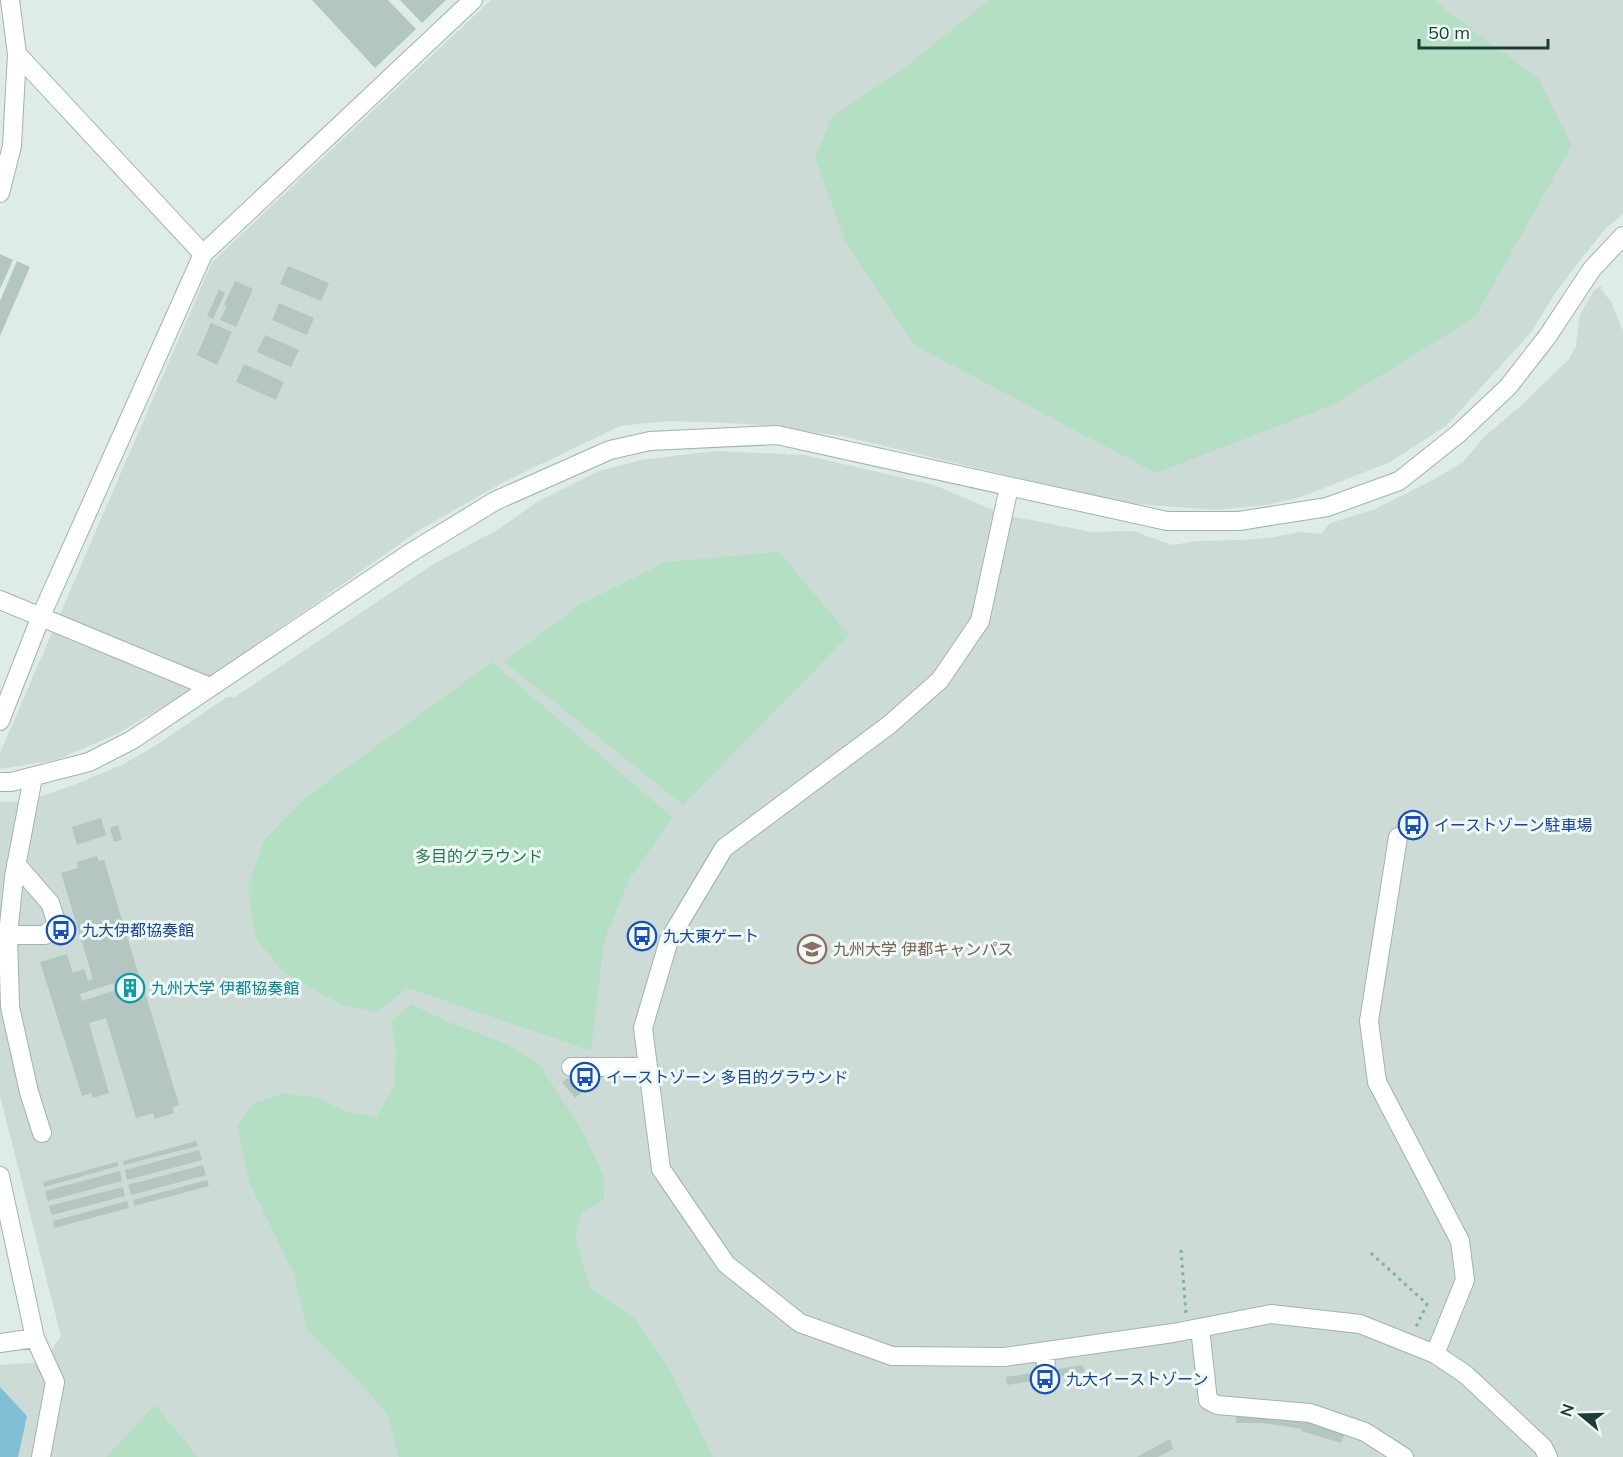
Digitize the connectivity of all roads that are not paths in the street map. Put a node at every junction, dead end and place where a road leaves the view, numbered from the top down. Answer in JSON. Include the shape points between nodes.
{"nodes":[{"id":1,"x":10,"y":0,"type":"edge"},
{"id":2,"x":473,"y":0,"type":"edge"},
{"id":3,"x":17,"y":54,"type":"junction"},
{"id":4,"x":0,"y":193,"type":"edge"},
{"id":5,"x":1623,"y":236,"type":"edge"},
{"id":6,"x":203,"y":254,"type":"junction"},
{"id":7,"x":1009,"y":487,"type":"junction"},
{"id":8,"x":0,"y":600,"type":"edge"},
{"id":9,"x":41,"y":616,"type":"junction"},
{"id":10,"x":210,"y":687,"type":"junction"},
{"id":11,"x":0,"y":721,"type":"edge"},
{"id":12,"x":33,"y":777,"type":"junction"},
{"id":13,"x":0,"y":782,"type":"edge"},
{"id":14,"x":1398,"y":837,"type":"dead end"},
{"id":15,"x":16,"y":864,"type":"junction"},
{"id":16,"x":8,"y":935,"type":"junction"},
{"id":17,"x":571,"y":1066,"type":"dead end"},
{"id":18,"x":648,"y":1067,"type":"junction"},
{"id":19,"x":42,"y":1133,"type":"dead end"},
{"id":20,"x":0,"y":1176,"type":"edge"},
{"id":21,"x":1194,"y":1329,"type":"junction"},
{"id":22,"x":35,"y":1338,"type":"junction"},
{"id":23,"x":0,"y":1343,"type":"edge"},
{"id":24,"x":1435,"y":1354,"type":"junction"},
{"id":25,"x":41,"y":1457,"type":"edge"},
{"id":26,"x":1404,"y":1457,"type":"edge"},
{"id":27,"x":1548,"y":1457,"type":"edge"}],
"edges":[{"from":1,"to":3,"type":"street"},
{"from":2,"to":6,"type":"street"},
{"from":3,"to":4,"type":"street","via":[[12,146]]},
{"from":3,"to":6,"type":"street"},
{"from":5,"to":7,"type":"street","via":[[1592,269],[1508,387],[1399,481],[1327,507],[1239,521],[1167,521]]},
{"from":6,"to":9,"type":"street"},
{"from":7,"to":10,"type":"street","via":[[777,435],[650,441],[610,450],[495,501]]},
{"from":7,"to":18,"type":"street","via":[[980,621],[940,680],[889,725],[724,848],[669,940],[643,1028]]},
{"from":8,"to":9,"type":"street"},
{"from":9,"to":10,"type":"street"},
{"from":9,"to":11,"type":"street"},
{"from":10,"to":12,"type":"street","via":[[132,740],[88,762]]},
{"from":12,"to":13,"type":"street"},
{"from":12,"to":15,"type":"street"},
{"from":14,"to":24,"type":"street","via":[[1369,1021],[1377,1082],[1460,1241],[1465,1280]]},
{"from":15,"to":16,"type":"street"},
{"from":15,"to":16,"type":"street","via":[[51,903],[57,924],[45,935]]},
{"from":16,"to":19,"type":"street","via":[[10,1007]]},
{"from":17,"to":18,"type":"street"},
{"from":18,"to":21,"type":"street","via":[[662,1169],[726,1264],[800,1323],[892,1356],[1045,1360]]},
{"from":20,"to":22,"type":"street"},
{"from":21,"to":24,"type":"street","via":[[1271,1314],[1360,1324]]},
{"from":21,"to":26,"type":"street","via":[[1208,1400],[1217,1405],[1310,1413],[1365,1432]]},
{"from":22,"to":23,"type":"street"},
{"from":22,"to":25,"type":"street","via":[[55,1382]]},
{"from":24,"to":27,"type":"street","via":[[1465,1374],[1543,1447]]}]}
